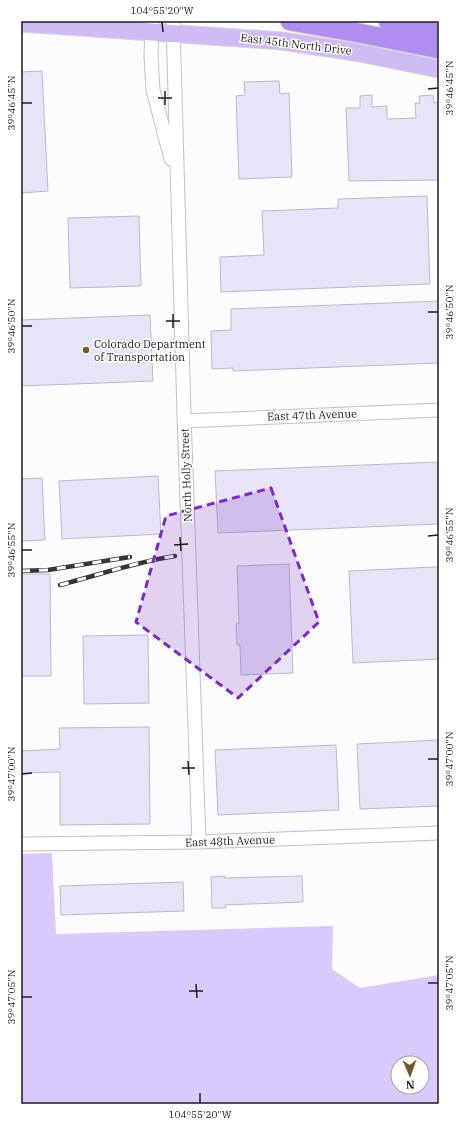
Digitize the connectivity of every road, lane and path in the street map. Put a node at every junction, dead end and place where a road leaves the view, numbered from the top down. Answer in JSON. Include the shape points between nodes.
{"nodes":[{"id":1,"x":290,"y":21,"type":"edge"},
{"id":2,"x":388,"y":21,"type":"edge"},
{"id":3,"x":21,"y":22,"type":"edge"},
{"id":4,"x":151,"y":26,"type":"edge"},
{"id":5,"x":173,"y":27,"type":"edge"},
{"id":6,"x":439,"y":32,"type":"edge"},
{"id":7,"x":439,"y":49,"type":"edge"},
{"id":8,"x":439,"y":70,"type":"edge"},
{"id":9,"x":177,"y":180,"type":"junction"},
{"id":10,"x":439,"y":410,"type":"edge"},
{"id":11,"x":184,"y":420,"type":"junction"},
{"id":12,"x":439,"y":833,"type":"edge"},
{"id":13,"x":199,"y":842,"type":"junction"},
{"id":14,"x":21,"y":844,"type":"edge"}],
"edges":[{"from":1,"to":7,"type":"highway"},
{"from":2,"to":6,"type":"highway"},
{"from":3,"to":4,"type":"main road","name":"East 45th North Drive"},
{"from":4,"to":5,"type":"main road","name":"East 45th North Drive"},
{"from":4,"to":9,"type":"street","name":"North Holly Street","via":[[154,90]]},
{"from":5,"to":8,"type":"main road","name":"East 45th North Drive","via":[[316,45]]},
{"from":5,"to":9,"type":"street","name":"North Holly Street"},
{"from":9,"to":11,"type":"street","name":"North Holly Street"},
{"from":10,"to":11,"type":"street","name":"East 47th Avenue"},
{"from":11,"to":13,"type":"street","name":"North Holly Street"},
{"from":12,"to":13,"type":"street","name":"East 48th Avenue"},
{"from":13,"to":14,"type":"street","name":"East 48th Avenue"}]}
